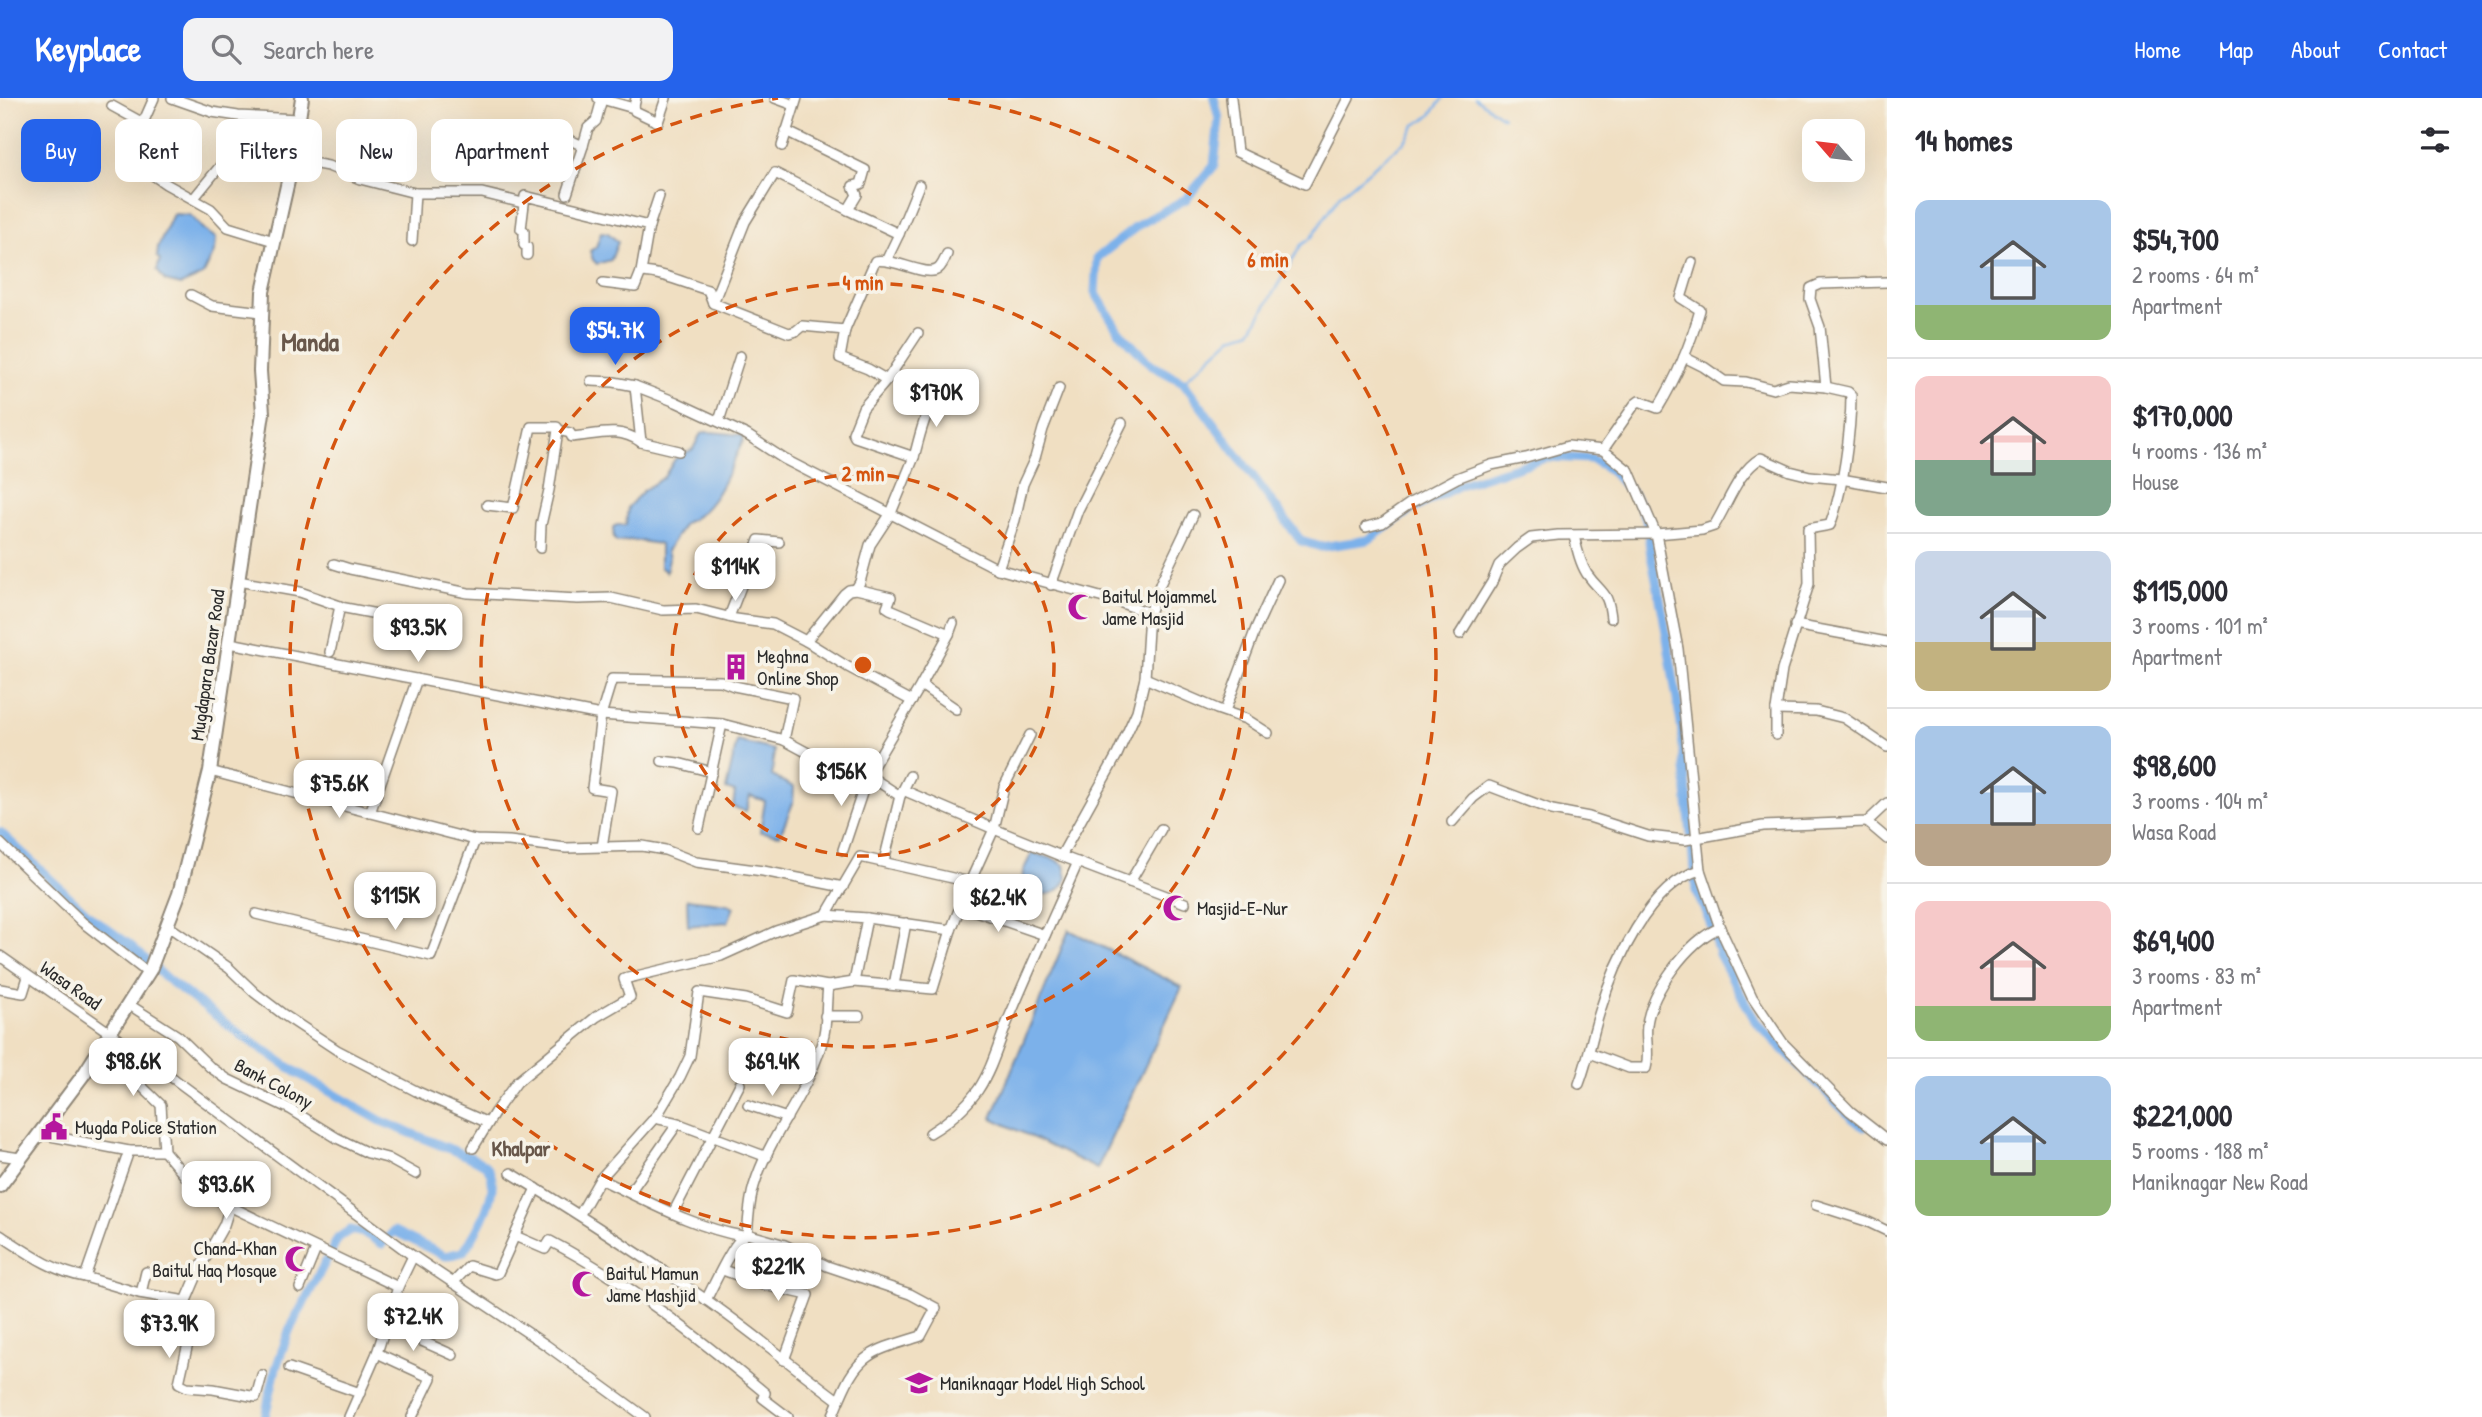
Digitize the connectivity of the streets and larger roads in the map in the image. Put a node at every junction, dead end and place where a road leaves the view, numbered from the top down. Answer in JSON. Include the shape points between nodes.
{"nodes":[{"id":1,"x":154,"y":98,"type":"edge"},
{"id":2,"x":172,"y":98,"type":"edge"},
{"id":3,"x":302,"y":98,"type":"edge"},
{"id":4,"x":666,"y":98,"type":"edge"},
{"id":5,"x":775,"y":98,"type":"edge"},
{"id":6,"x":1231,"y":98,"type":"edge"},
{"id":7,"x":1349,"y":98,"type":"edge"},
{"id":8,"x":600,"y":99,"type":"edge"},
{"id":9,"x":635,"y":102,"type":"edge"},
{"id":10,"x":796,"y":102,"type":"edge"},
{"id":11,"x":112,"y":106,"type":"dead end"},
{"id":12,"x":136,"y":119,"type":"edge"},
{"id":13,"x":145,"y":119,"type":"edge"},
{"id":14,"x":298,"y":119,"type":"joint"},
{"id":15,"x":786,"y":131,"type":"junction"},
{"id":16,"x":573,"y":141,"type":"edge"},
{"id":17,"x":583,"y":146,"type":"junction"},
{"id":18,"x":782,"y":146,"type":"dead end"},
{"id":19,"x":322,"y":165,"type":"edge"},
{"id":20,"x":216,"y":171,"type":"edge"},
{"id":21,"x":163,"y":182,"type":"edge"},
{"id":22,"x":288,"y":182,"type":"edge"},
{"id":23,"x":919,"y":185,"type":"dead end"},
{"id":24,"x":415,"y":193,"type":"junction"},
{"id":25,"x":567,"y":194,"type":"dead end"},
{"id":26,"x":659,"y":196,"type":"dead end"},
{"id":27,"x":194,"y":198,"type":"junction"},
{"id":28,"x":523,"y":202,"type":"junction"},
{"id":29,"x":848,"y":210,"type":"junction"},
{"id":30,"x":649,"y":226,"type":"junction"},
{"id":31,"x":899,"y":234,"type":"junction"},
{"id":32,"x":274,"y":241,"type":"junction"},
{"id":33,"x":412,"y":241,"type":"dead end"},
{"id":34,"x":947,"y":254,"type":"dead end"},
{"id":35,"x":527,"y":255,"type":"dead end"},
{"id":36,"x":887,"y":259,"type":"junction"},
{"id":37,"x":1692,"y":262,"type":"dead end"},
{"id":38,"x":642,"y":272,"type":"junction"},
{"id":39,"x":1887,"y":282,"type":"edge"},
{"id":40,"x":603,"y":283,"type":"dead end"},
{"id":41,"x":191,"y":295,"type":"dead end"},
{"id":42,"x":713,"y":303,"type":"junction"},
{"id":43,"x":262,"y":312,"type":"junction"},
{"id":44,"x":845,"y":330,"type":"junction"},
{"id":45,"x":918,"y":333,"type":"dead end"},
{"id":46,"x":740,"y":356,"type":"dead end"},
{"id":47,"x":1684,"y":357,"type":"junction"},
{"id":48,"x":887,"y":380,"type":"junction"},
{"id":49,"x":591,"y":382,"type":"dead end"},
{"id":50,"x":635,"y":386,"type":"junction"},
{"id":51,"x":1826,"y":387,"type":"junction"},
{"id":52,"x":1059,"y":388,"type":"dead end"},
{"id":53,"x":944,"y":391,"type":"dead end"},
{"id":54,"x":719,"y":421,"type":"junction"},
{"id":55,"x":1122,"y":423,"type":"dead end"},
{"id":56,"x":559,"y":430,"type":"junction"},
{"id":57,"x":641,"y":442,"type":"junction"},
{"id":58,"x":1603,"y":450,"type":"junction"},
{"id":59,"x":679,"y":451,"type":"dead end"},
{"id":60,"x":914,"y":457,"type":"junction"},
{"id":61,"x":1841,"y":479,"type":"junction"},
{"id":62,"x":1887,"y":487,"type":"edge"},
{"id":63,"x":487,"y":505,"type":"dead end"},
{"id":64,"x":891,"y":513,"type":"junction"},
{"id":65,"x":1194,"y":515,"type":"dead end"},
{"id":66,"x":1366,"y":527,"type":"dead end"},
{"id":67,"x":1654,"y":534,"type":"junction"},
{"id":68,"x":1574,"y":536,"type":"junction"},
{"id":69,"x":779,"y":542,"type":"dead end"},
{"id":70,"x":540,"y":548,"type":"dead end"},
{"id":71,"x":334,"y":564,"type":"dead end"},
{"id":72,"x":998,"y":569,"type":"junction"},
{"id":73,"x":1278,"y":580,"type":"dead end"},
{"id":74,"x":238,"y":581,"type":"junction"},
{"id":75,"x":1051,"y":584,"type":"junction"},
{"id":76,"x":856,"y":589,"type":"junction"},
{"id":77,"x":340,"y":607,"type":"junction"},
{"id":78,"x":1149,"y":613,"type":"junction"},
{"id":79,"x":729,"y":617,"type":"junction"},
{"id":80,"x":1611,"y":618,"type":"dead end"},
{"id":81,"x":403,"y":619,"type":"dead end"},
{"id":82,"x":953,"y":623,"type":"dead end"},
{"id":83,"x":1795,"y":625,"type":"junction"},
{"id":84,"x":949,"y":634,"type":"junction"},
{"id":85,"x":1460,"y":634,"type":"dead end"},
{"id":86,"x":806,"y":641,"type":"junction"},
{"id":87,"x":1887,"y":642,"type":"edge"},
{"id":88,"x":230,"y":643,"type":"junction"},
{"id":89,"x":330,"y":652,"type":"dead end"},
{"id":90,"x":1145,"y":678,"type":"junction"},
{"id":91,"x":417,"y":679,"type":"junction"},
{"id":92,"x":921,"y":685,"type":"junction"},
{"id":93,"x":912,"y":701,"type":"junction"},
{"id":94,"x":956,"y":709,"type":"dead end"},
{"id":95,"x":1776,"y":710,"type":"junction"},
{"id":96,"x":1225,"y":711,"type":"junction"},
{"id":97,"x":601,"y":715,"type":"junction"},
{"id":98,"x":722,"y":724,"type":"junction"},
{"id":99,"x":1268,"y":733,"type":"dead end"},
{"id":100,"x":1030,"y":734,"type":"dead end"},
{"id":101,"x":1776,"y":735,"type":"dead end"},
{"id":102,"x":784,"y":740,"type":"junction"},
{"id":103,"x":1887,"y":747,"type":"edge"},
{"id":104,"x":662,"y":761,"type":"dead end"},
{"id":105,"x":210,"y":771,"type":"junction"},
{"id":106,"x":712,"y":772,"type":"junction"},
{"id":107,"x":868,"y":775,"type":"junction"},
{"id":108,"x":911,"y":776,"type":"dead end"},
{"id":109,"x":902,"y":793,"type":"junction"},
{"id":110,"x":1887,"y":803,"type":"edge"},
{"id":111,"x":370,"y":813,"type":"junction"},
{"id":112,"x":1452,"y":822,"type":"dead end"},
{"id":113,"x":1867,"y":822,"type":"junction"},
{"id":114,"x":699,"y":828,"type":"dead end"},
{"id":115,"x":1161,"y":828,"type":"dead end"},
{"id":116,"x":994,"y":830,"type":"junction"},
{"id":117,"x":1691,"y":839,"type":"junction"},
{"id":118,"x":1887,"y":839,"type":"edge"},
{"id":119,"x":475,"y":840,"type":"junction"},
{"id":120,"x":0,"y":842,"type":"edge"},
{"id":121,"x":602,"y":847,"type":"junction"},
{"id":122,"x":843,"y":850,"type":"dead end"},
{"id":123,"x":1061,"y":856,"type":"junction"},
{"id":124,"x":884,"y":861,"type":"junction"},
{"id":125,"x":1078,"y":862,"type":"junction"},
{"id":126,"x":1695,"y":872,"type":"junction"},
{"id":127,"x":970,"y":882,"type":"junction"},
{"id":128,"x":1130,"y":882,"type":"junction"},
{"id":129,"x":843,"y":887,"type":"junction"},
{"id":130,"x":1185,"y":903,"type":"dead end"},
{"id":131,"x":961,"y":906,"type":"junction"},
{"id":132,"x":256,"y":914,"type":"dead end"},
{"id":133,"x":826,"y":915,"type":"junction"},
{"id":134,"x":867,"y":918,"type":"junction"},
{"id":135,"x":906,"y":923,"type":"junction"},
{"id":136,"x":168,"y":926,"type":"junction"},
{"id":137,"x":951,"y":930,"type":"junction"},
{"id":138,"x":1716,"y":930,"type":"junction"},
{"id":139,"x":1045,"y":935,"type":"junction"},
{"id":140,"x":0,"y":956,"type":"edge"},
{"id":141,"x":151,"y":966,"type":"junction"},
{"id":142,"x":28,"y":977,"type":"junction"},
{"id":143,"x":854,"y":982,"type":"junction"},
{"id":144,"x":894,"y":985,"type":"junction"},
{"id":145,"x":828,"y":986,"type":"junction"},
{"id":146,"x":0,"y":989,"type":"edge"},
{"id":147,"x":128,"y":1004,"type":"junction"},
{"id":148,"x":825,"y":1016,"type":"junction"},
{"id":149,"x":859,"y":1016,"type":"dead end"},
{"id":150,"x":110,"y":1034,"type":"junction"},
{"id":151,"x":1590,"y":1053,"type":"junction"},
{"id":152,"x":143,"y":1056,"type":"junction"},
{"id":153,"x":740,"y":1084,"type":"dead end"},
{"id":154,"x":1579,"y":1084,"type":"dead end"},
{"id":155,"x":748,"y":1105,"type":"dead end"},
{"id":156,"x":654,"y":1118,"type":"junction"},
{"id":157,"x":787,"y":1118,"type":"junction"},
{"id":158,"x":488,"y":1123,"type":"junction"},
{"id":159,"x":678,"y":1123,"type":"junction"},
{"id":160,"x":930,"y":1133,"type":"dead end"},
{"id":161,"x":40,"y":1134,"type":"junction"},
{"id":162,"x":713,"y":1137,"type":"junction"},
{"id":163,"x":1887,"y":1140,"type":"edge"},
{"id":164,"x":473,"y":1148,"type":"dead end"},
{"id":165,"x":129,"y":1151,"type":"junction"},
{"id":166,"x":164,"y":1151,"type":"junction"},
{"id":167,"x":0,"y":1155,"type":"edge"},
{"id":168,"x":767,"y":1157,"type":"junction"},
{"id":169,"x":20,"y":1158,"type":"junction"},
{"id":170,"x":511,"y":1173,"type":"dead end"},
{"id":171,"x":416,"y":1174,"type":"dead end"},
{"id":172,"x":600,"y":1179,"type":"junction"},
{"id":173,"x":0,"y":1186,"type":"edge"},
{"id":174,"x":536,"y":1188,"type":"junction"},
{"id":175,"x":629,"y":1192,"type":"junction"},
{"id":176,"x":1816,"y":1205,"type":"dead end"},
{"id":177,"x":230,"y":1206,"type":"junction"},
{"id":178,"x":673,"y":1213,"type":"junction"},
{"id":179,"x":580,"y":1214,"type":"junction"},
{"id":180,"x":1887,"y":1231,"type":"edge"},
{"id":181,"x":0,"y":1235,"type":"edge"},
{"id":182,"x":744,"y":1235,"type":"junction"},
{"id":183,"x":515,"y":1236,"type":"junction"},
{"id":184,"x":318,"y":1250,"type":"junction"},
{"id":185,"x":414,"y":1256,"type":"junction"},
{"id":186,"x":723,"y":1270,"type":"junction"},
{"id":187,"x":146,"y":1272,"type":"dead end"},
{"id":188,"x":85,"y":1277,"type":"junction"},
{"id":189,"x":453,"y":1283,"type":"junction"},
{"id":190,"x":398,"y":1287,"type":"junction"},
{"id":191,"x":300,"y":1288,"type":"dead end"},
{"id":192,"x":141,"y":1293,"type":"junction"},
{"id":193,"x":706,"y":1300,"type":"junction"},
{"id":194,"x":186,"y":1301,"type":"junction"},
{"id":195,"x":386,"y":1325,"type":"junction"},
{"id":196,"x":377,"y":1353,"type":"junction"},
{"id":197,"x":453,"y":1355,"type":"dead end"},
{"id":198,"x":784,"y":1360,"type":"junction"},
{"id":199,"x":289,"y":1368,"type":"dead end"},
{"id":200,"x":262,"y":1375,"type":"dead end"},
{"id":201,"x":360,"y":1393,"type":"junction"},
{"id":202,"x":838,"y":1400,"type":"junction"},
{"id":203,"x":349,"y":1417,"type":"edge"},
{"id":204,"x":412,"y":1417,"type":"edge"},
{"id":205,"x":645,"y":1417,"type":"edge"},
{"id":206,"x":788,"y":1417,"type":"edge"},
{"id":207,"x":832,"y":1417,"type":"edge"}],
"edges":[{"from":1,"to":13,"type":"street"},
{"from":2,"to":14,"type":"street","via":[[225,114]]},
{"from":3,"to":14,"type":"street","name":"Mugdapara Bazar Road"},
{"from":4,"to":9,"type":"street","via":[[658,122],[635,111]]},
{"from":5,"to":10,"type":"street"},
{"from":6,"to":7,"type":"street","via":[[1237,152],[1305,184]]},
{"from":8,"to":9,"type":"street","via":[[630,107]]},
{"from":8,"to":17,"type":"street","via":[[596,121],[588,128]]},
{"from":10,"to":15,"type":"street"},
{"from":11,"to":12,"type":"street"},
{"from":15,"to":18,"type":"street"},
{"from":15,"to":29,"type":"street","via":[[865,170],[861,184],[853,186],[857,195]]},
{"from":16,"to":17,"type":"street"},
{"from":17,"to":25,"type":"street"},
{"from":19,"to":24,"type":"street"},
{"from":20,"to":27,"type":"street"},
{"from":21,"to":27,"type":"street"},
{"from":22,"to":32,"type":"street","name":"Mugdapara Bazar Road"},
{"from":23,"to":31,"type":"street"},
{"from":24,"to":28,"type":"street","via":[[482,193]]},
{"from":24,"to":33,"type":"street"},
{"from":26,"to":30,"type":"street"},
{"from":27,"to":32,"type":"street","via":[[228,227]]},
{"from":28,"to":30,"type":"street","via":[[525,197],[537,199]]},
{"from":28,"to":35,"type":"street","via":[[521,229]]},
{"from":29,"to":31,"type":"street"},
{"from":29,"to":42,"type":"street","via":[[775,173],[745,222]]},
{"from":30,"to":38,"type":"street"},
{"from":31,"to":36,"type":"street"},
{"from":32,"to":43,"type":"street","name":"Mugdapara Bazar Road"},
{"from":34,"to":36,"type":"street","via":[[940,268],[930,272]]},
{"from":36,"to":44,"type":"street","via":[[873,263]]},
{"from":37,"to":47,"type":"street","via":[[1681,298],[1700,310]]},
{"from":38,"to":40,"type":"street","via":[[635,287]]},
{"from":38,"to":42,"type":"street","via":[[708,290]]},
{"from":39,"to":51,"type":"street","via":[[1811,288]]},
{"from":41,"to":43,"type":"street","via":[[212,306]]},
{"from":42,"to":44,"type":"street","via":[[789,332],[802,326]]},
{"from":43,"to":74,"type":"street","name":"Mugdapara Bazar Road","via":[[263,413]]},
{"from":44,"to":48,"type":"street","via":[[840,358]]},
{"from":45,"to":48,"type":"street"},
{"from":46,"to":54,"type":"street"},
{"from":47,"to":51,"type":"street","via":[[1724,381],[1773,389],[1789,384]]},
{"from":47,"to":58,"type":"street","via":[[1658,408],[1639,401],[1635,404]]},
{"from":48,"to":60,"type":"street","via":[[863,408],[853,433]]},
{"from":49,"to":50,"type":"street"},
{"from":50,"to":54,"type":"street"},
{"from":50,"to":57,"type":"street"},
{"from":51,"to":61,"type":"street","via":[[1851,395]]},
{"from":52,"to":72,"type":"street"},
{"from":53,"to":60,"type":"street","via":[[923,421]]},
{"from":54,"to":64,"type":"street"},
{"from":55,"to":75,"type":"street","via":[[1078,510]]},
{"from":56,"to":57,"type":"street","via":[[572,436],[614,432]]},
{"from":56,"to":63,"type":"street","via":[[531,427],[513,508]]},
{"from":56,"to":70,"type":"street"},
{"from":57,"to":59,"type":"street"},
{"from":58,"to":66,"type":"street","via":[[1568,446],[1491,465],[1434,489],[1382,523]]},
{"from":58,"to":67,"type":"street","via":[[1629,471]]},
{"from":60,"to":64,"type":"street"},
{"from":61,"to":62,"type":"street"},
{"from":61,"to":67,"type":"street","via":[[1800,474],[1761,458],[1737,484],[1714,526]]},
{"from":61,"to":83,"type":"street","via":[[1830,524],[1808,529],[1809,584]]},
{"from":64,"to":72,"type":"street"},
{"from":64,"to":76,"type":"street","via":[[870,545]]},
{"from":65,"to":78,"type":"street"},
{"from":67,"to":68,"type":"street"},
{"from":67,"to":117,"type":"street","via":[[1678,649]]},
{"from":68,"to":80,"type":"street","via":[[1587,574],[1609,598]]},
{"from":68,"to":85,"type":"street","via":[[1531,538],[1517,548],[1499,565]]},
{"from":69,"to":79,"type":"street","via":[[759,540]]},
{"from":71,"to":79,"type":"street","via":[[468,593],[611,598],[663,610],[696,609]]},
{"from":72,"to":75,"type":"street"},
{"from":73,"to":96,"type":"street"},
{"from":74,"to":77,"type":"street","via":[[300,592]]},
{"from":74,"to":88,"type":"street","name":"Mugdapara Bazar Road"},
{"from":75,"to":78,"type":"street"},
{"from":76,"to":84,"type":"street","via":[[891,597],[890,609]]},
{"from":76,"to":86,"type":"street","via":[[844,594]]},
{"from":77,"to":81,"type":"street"},
{"from":77,"to":89,"type":"street"},
{"from":78,"to":90,"type":"street"},
{"from":79,"to":86,"type":"street","via":[[773,624]]},
{"from":82,"to":84,"type":"street"},
{"from":83,"to":87,"type":"street"},
{"from":83,"to":95,"type":"street"},
{"from":84,"to":92,"type":"street"},
{"from":86,"to":93,"type":"street"},
{"from":88,"to":91,"type":"street"},
{"from":88,"to":105,"type":"street","name":"Mugdapara Bazar Road"},
{"from":90,"to":96,"type":"street"},
{"from":90,"to":123,"type":"street","via":[[1137,711],[1117,755]]},
{"from":91,"to":97,"type":"street"},
{"from":91,"to":111,"type":"street"},
{"from":92,"to":93,"type":"street"},
{"from":92,"to":94,"type":"street"},
{"from":93,"to":107,"type":"street"},
{"from":95,"to":101,"type":"street"},
{"from":95,"to":103,"type":"street","via":[[1816,711],[1844,718]]},
{"from":96,"to":99,"type":"street"},
{"from":97,"to":98,"type":"street"},
{"from":97,"to":102,"type":"street","via":[[612,679],[721,681],[793,698]]},
{"from":97,"to":121,"type":"street","via":[[592,788],[611,791]]},
{"from":98,"to":102,"type":"street"},
{"from":98,"to":106,"type":"street"},
{"from":100,"to":116,"type":"street","via":[[1004,787]]},
{"from":102,"to":107,"type":"street"},
{"from":104,"to":106,"type":"street"},
{"from":105,"to":111,"type":"street"},
{"from":105,"to":136,"type":"street","name":"Mugdapara Bazar Road"},
{"from":106,"to":114,"type":"street"},
{"from":107,"to":109,"type":"street"},
{"from":107,"to":122,"type":"street"},
{"from":108,"to":109,"type":"street"},
{"from":109,"to":116,"type":"street"},
{"from":109,"to":124,"type":"street"},
{"from":110,"to":113,"type":"street"},
{"from":111,"to":119,"type":"street"},
{"from":112,"to":117,"type":"street","via":[[1489,786],[1552,810],[1648,836]]},
{"from":113,"to":117,"type":"street","via":[[1763,826]]},
{"from":113,"to":118,"type":"street"},
{"from":115,"to":128,"type":"street"},
{"from":116,"to":123,"type":"street"},
{"from":116,"to":127,"type":"street"},
{"from":117,"to":126,"type":"street"},
{"from":119,"to":121,"type":"street"},
{"from":119,"to":132,"type":"street","via":[[431,956]]},
{"from":120,"to":141,"type":"street","via":[[82,922]]},
{"from":121,"to":129,"type":"street","via":[[642,846],[696,862]]},
{"from":123,"to":125,"type":"street"},
{"from":124,"to":127,"type":"street"},
{"from":124,"to":129,"type":"street","via":[[860,857]]},
{"from":125,"to":128,"type":"street"},
{"from":125,"to":139,"type":"street"},
{"from":126,"to":138,"type":"street"},
{"from":126,"to":151,"type":"street","via":[[1674,882],[1652,905],[1621,957],[1599,1013]]},
{"from":127,"to":131,"type":"street"},
{"from":128,"to":130,"type":"street"},
{"from":129,"to":133,"type":"street"},
{"from":131,"to":137,"type":"street"},
{"from":131,"to":139,"type":"street"},
{"from":133,"to":134,"type":"street"},
{"from":133,"to":158,"type":"street","via":[[721,956],[624,979],[630,997],[596,1017],[517,1082]]},
{"from":134,"to":135,"type":"street"},
{"from":134,"to":143,"type":"street"},
{"from":135,"to":137,"type":"street"},
{"from":135,"to":144,"type":"street"},
{"from":136,"to":141,"type":"street","name":"Mugdapara Bazar Road"},
{"from":136,"to":158,"type":"street","via":[[337,1050]]},
{"from":137,"to":144,"type":"street","via":[[933,989]]},
{"from":138,"to":151,"type":"street","via":[[1688,949],[1653,1003],[1647,1024],[1646,1068],[1629,1068]]},
{"from":138,"to":163,"type":"street","via":[[1783,1043],[1850,1111]]},
{"from":139,"to":160,"type":"street","via":[[978,1090],[947,1123]]},
{"from":140,"to":142,"type":"street","name":"Wasa Road"},
{"from":141,"to":147,"type":"street","name":"Mugdapara Bazar Road"},
{"from":142,"to":146,"type":"street","via":[[23,993]]},
{"from":142,"to":150,"type":"street","name":"Wasa Road"},
{"from":143,"to":144,"type":"street"},
{"from":143,"to":145,"type":"street"},
{"from":145,"to":148,"type":"street"},
{"from":145,"to":156,"type":"street","via":[[794,981],[787,1012],[746,999],[699,992],[690,1056]]},
{"from":147,"to":150,"type":"street","name":"Mugdapara Bazar Road"},
{"from":147,"to":171,"type":"street","name":"Bank Colony","via":[[178,1036],[227,1079]]},
{"from":148,"to":149,"type":"street"},
{"from":148,"to":157,"type":"street","via":[[811,1071]]},
{"from":150,"to":152,"type":"street","name":"Wasa Road"},
{"from":150,"to":161,"type":"street","name":"Mugdapara Bazar Road"},
{"from":151,"to":154,"type":"street"},
{"from":152,"to":166,"type":"street","via":[[131,1076],[161,1105]]},
{"from":152,"to":185,"type":"street","name":"Wasa Road"},
{"from":153,"to":162,"type":"street"},
{"from":155,"to":157,"type":"street"},
{"from":156,"to":159,"type":"street"},
{"from":156,"to":172,"type":"street"},
{"from":157,"to":168,"type":"street"},
{"from":158,"to":164,"type":"street"},
{"from":159,"to":162,"type":"street"},
{"from":159,"to":175,"type":"street"},
{"from":161,"to":165,"type":"street"},
{"from":161,"to":169,"type":"street","name":"Mugdapara Bazar Road"},
{"from":162,"to":168,"type":"street"},
{"from":162,"to":178,"type":"street"},
{"from":165,"to":166,"type":"street"},
{"from":165,"to":188,"type":"street"},
{"from":166,"to":177,"type":"street","via":[[186,1177]]},
{"from":167,"to":169,"type":"street"},
{"from":168,"to":182,"type":"street","via":[[754,1185]]},
{"from":169,"to":173,"type":"street","name":"Mugdapara Bazar Road"},
{"from":170,"to":174,"type":"street"},
{"from":172,"to":175,"type":"street"},
{"from":172,"to":179,"type":"street"},
{"from":174,"to":179,"type":"street"},
{"from":174,"to":183,"type":"street"},
{"from":175,"to":178,"type":"street"},
{"from":176,"to":180,"type":"street"},
{"from":177,"to":184,"type":"street"},
{"from":177,"to":194,"type":"street"},
{"from":178,"to":182,"type":"street"},
{"from":179,"to":193,"type":"street"},
{"from":181,"to":188,"type":"street","via":[[32,1258]]},
{"from":182,"to":186,"type":"street"},
{"from":182,"to":202,"type":"street","via":[[785,1245],[936,1308],[920,1336],[869,1356],[858,1366]]},
{"from":183,"to":189,"type":"street","via":[[498,1273],[469,1266]]},
{"from":183,"to":206,"type":"street","via":[[545,1249],[550,1241],[632,1292],[700,1339]]},
{"from":184,"to":190,"type":"street"},
{"from":184,"to":191,"type":"street"},
{"from":185,"to":189,"type":"street"},
{"from":185,"to":190,"type":"street"},
{"from":186,"to":193,"type":"street"},
{"from":186,"to":198,"type":"street","via":[[808,1295]]},
{"from":187,"to":192,"type":"street"},
{"from":188,"to":192,"type":"street"},
{"from":189,"to":205,"type":"street"},
{"from":190,"to":195,"type":"street"},
{"from":192,"to":194,"type":"street"},
{"from":193,"to":198,"type":"street"},
{"from":194,"to":200,"type":"street","via":[[189,1339],[179,1383],[256,1397]]},
{"from":195,"to":196,"type":"street"},
{"from":195,"to":197,"type":"street"},
{"from":196,"to":201,"type":"street"},
{"from":196,"to":204,"type":"street","via":[[430,1378]]},
{"from":198,"to":202,"type":"street"},
{"from":199,"to":201,"type":"street"},
{"from":201,"to":203,"type":"street"},
{"from":202,"to":207,"type":"street"}]}
